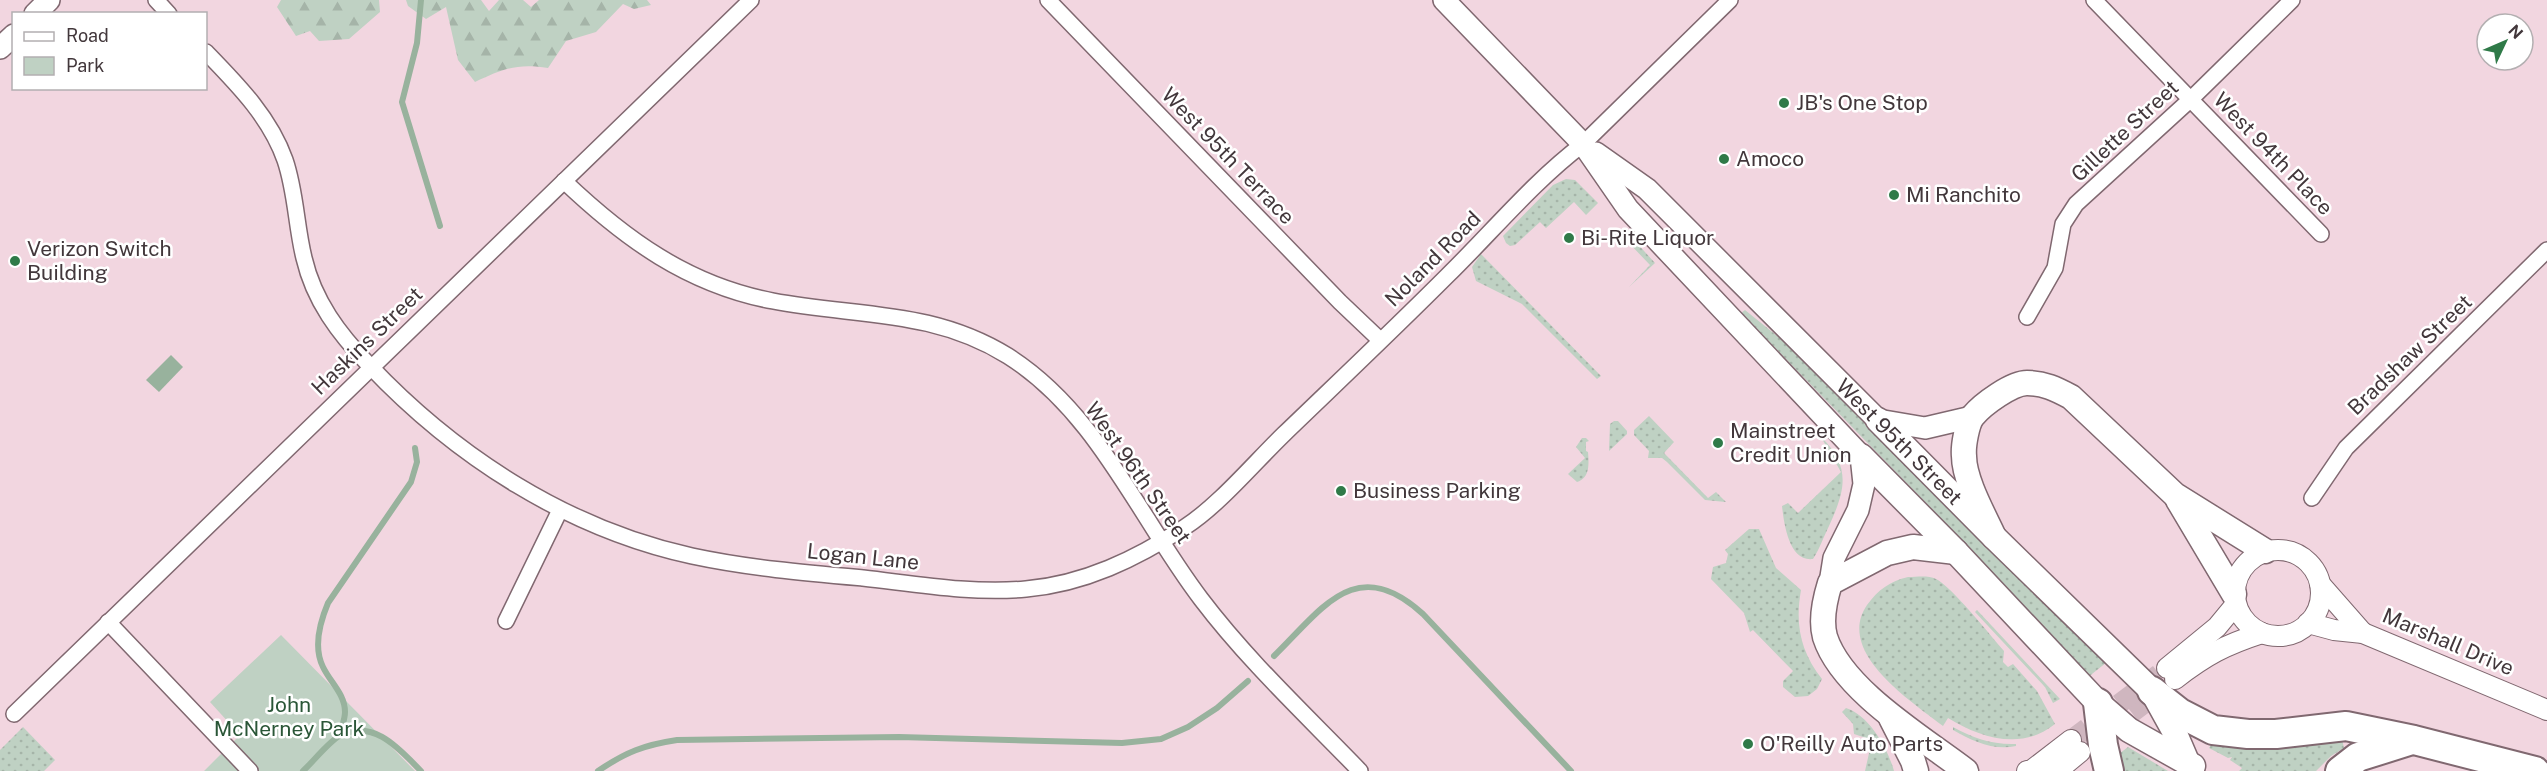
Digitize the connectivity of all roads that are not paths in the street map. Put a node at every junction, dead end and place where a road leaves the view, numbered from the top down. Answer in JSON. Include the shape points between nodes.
{"nodes":[{"id":1,"x":49,"y":0,"type":"edge"},
{"id":2,"x":156,"y":0,"type":"edge"},
{"id":3,"x":751,"y":0,"type":"edge"},
{"id":4,"x":1048,"y":0,"type":"edge"},
{"id":5,"x":1444,"y":0,"type":"edge"},
{"id":6,"x":1730,"y":0,"type":"edge"},
{"id":7,"x":2094,"y":0,"type":"edge"},
{"id":8,"x":2292,"y":0,"type":"edge"},
{"id":9,"x":37,"y":12,"type":"edge"},
{"id":10,"x":167,"y":12,"type":"edge"},
{"id":11,"x":12,"y":37,"type":"edge"},
{"id":12,"x":0,"y":48,"type":"edge"},
{"id":13,"x":207,"y":53,"type":"edge"},
{"id":14,"x":2191,"y":99,"type":"junction"},
{"id":15,"x":1583,"y":144,"type":"junction"},
{"id":16,"x":564,"y":182,"type":"junction"},
{"id":17,"x":2321,"y":234,"type":"dead end"},
{"id":18,"x":2547,"y":250,"type":"edge"},
{"id":19,"x":2027,"y":318,"type":"dead end"},
{"id":20,"x":1380,"y":340,"type":"junction"},
{"id":21,"x":370,"y":367,"type":"junction"},
{"id":22,"x":1972,"y":417,"type":"junction"},
{"id":23,"x":1878,"y":420,"type":"junction"},
{"id":24,"x":1861,"y":456,"type":"junction"},
{"id":25,"x":2175,"y":495,"type":"junction"},
{"id":26,"x":2312,"y":498,"type":"dead end"},
{"id":27,"x":560,"y":510,"type":"junction"},
{"id":28,"x":1994,"y":537,"type":"junction"},
{"id":29,"x":1161,"y":542,"type":"junction"},
{"id":30,"x":2265,"y":551,"type":"junction"},
{"id":31,"x":1956,"y":552,"type":"junction"},
{"id":32,"x":1830,"y":582,"type":"junction"},
{"id":33,"x":2320,"y":584,"type":"junction"},
{"id":34,"x":2235,"y":599,"type":"junction"},
{"id":35,"x":506,"y":621,"type":"dead end"},
{"id":36,"x":108,"y":622,"type":"junction"},
{"id":37,"x":2308,"y":623,"type":"junction"},
{"id":38,"x":2262,"y":633,"type":"junction"},
{"id":39,"x":2363,"y":633,"type":"junction"},
{"id":40,"x":2165,"y":680,"type":"junction"},
{"id":41,"x":2098,"y":703,"type":"junction"},
{"id":42,"x":2547,"y":710,"type":"edge"},
{"id":43,"x":1888,"y":713,"type":"junction"},
{"id":44,"x":14,"y":714,"type":"dead end"},
{"id":45,"x":2414,"y":740,"type":"junction"},
{"id":46,"x":2193,"y":769,"type":"edge"},
{"id":47,"x":250,"y":771,"type":"edge"},
{"id":48,"x":1359,"y":771,"type":"edge"},
{"id":49,"x":1916,"y":771,"type":"edge"},
{"id":50,"x":1966,"y":771,"type":"edge"},
{"id":51,"x":2026,"y":771,"type":"edge"},
{"id":52,"x":2057,"y":771,"type":"edge"},
{"id":53,"x":2109,"y":771,"type":"edge"},
{"id":54,"x":2340,"y":771,"type":"edge"},
{"id":55,"x":2535,"y":771,"type":"edge"}],
"edges":[{"from":1,"to":9,"type":"main road"},
{"from":2,"to":10,"type":"street"},
{"from":3,"to":16,"type":"street","name":"Haskins Street"},
{"from":4,"to":20,"type":"street","name":"West 95th Terrace"},
{"from":5,"to":15,"type":"main road","name":"West 95th Street"},
{"from":6,"to":15,"type":"street","name":"Noland Road"},
{"from":7,"to":14,"type":"street","name":"West 94th Place"},
{"from":8,"to":14,"type":"street","name":"Gillette Street"},
{"from":11,"to":12,"type":"main road"},
{"from":13,"to":21,"type":"street","name":"Logan Lane","via":[[247,95],[270,127],[294,190],[311,283],[327,315]]},
{"from":14,"to":17,"type":"street","name":"West 94th Place"},
{"from":14,"to":19,"type":"street","name":"Gillette Street","via":[[2076,204],[2063,224],[2055,268]]},
{"from":15,"to":20,"type":"street","name":"Noland Road"},
{"from":15,"to":23,"type":"main road","name":"West 95th Street","via":[[1647,189]]},
{"from":15,"to":24,"type":"main road","name":"West 95th Street","via":[[1628,209]]},
{"from":16,"to":21,"type":"street","name":"Haskins Street"},
{"from":16,"to":29,"type":"street","name":"West 96th Street","via":[[629,239],[677,268],[724,288],[770,301],[927,322],[969,335],[1011,358],[1049,388],[1084,426]]},
{"from":18,"to":26,"type":"street","name":"Bradshaw Street","via":[[2346,448]]},
{"from":20,"to":29,"type":"street","name":"Noland Road","via":[[1190,524]]},
{"from":21,"to":27,"type":"street","name":"Logan Lane","via":[[456,444],[499,475]]},
{"from":21,"to":36,"type":"street","name":"Haskins Street"},
{"from":22,"to":23,"type":"main road","via":[[1925,428]]},
{"from":22,"to":25,"type":"main road","via":[[2004,390],[2025,382],[2050,385],[2070,397]]},
{"from":22,"to":28,"type":"main road","via":[[1963,458]]},
{"from":23,"to":28,"type":"main road","name":"West 95th Street"},
{"from":24,"to":31,"type":"main road","name":"West 95th Street"},
{"from":24,"to":32,"type":"main road","via":[[1864,484],[1858,510],[1834,558]]},
{"from":25,"to":30,"type":"main road"},
{"from":25,"to":34,"type":"main road"},
{"from":27,"to":29,"type":"street","name":"Logan Lane","via":[[616,534],[696,557],[966,589],[1007,591],[1060,584],[1113,567]]},
{"from":27,"to":35,"type":"street"},
{"from":28,"to":40,"type":"main road","name":"West 95th Street"},
{"from":29,"to":48,"type":"street","name":"West 96th Street","via":[[1222,626]]},
{"from":30,"to":33,"type":"street","via":[[2279,549],[2305,560]]},
{"from":30,"to":34,"type":"street","via":[[2243,567],[2236,579]]},
{"from":31,"to":32,"type":"main road","via":[[1913,547],[1887,554]]},
{"from":31,"to":41,"type":"main road","name":"West 95th Street"},
{"from":32,"to":43,"type":"main road","via":[[1823,605],[1825,636],[1840,666]]},
{"from":33,"to":37,"type":"street","via":[[2316,612]]},
{"from":33,"to":39,"type":"street","name":"Marshall Drive"},
{"from":34,"to":38,"type":"street","via":[[2241,616]]},
{"from":34,"to":40,"type":"street","via":[[2217,627]]},
{"from":36,"to":44,"type":"street","name":"Haskins Street"},
{"from":36,"to":47,"type":"street"},
{"from":37,"to":38,"type":"street","via":[[2286,635]]},
{"from":37,"to":39,"type":"street","name":"Marshall Drive"},
{"from":38,"to":40,"type":"street","via":[[2224,646]]},
{"from":39,"to":42,"type":"street","name":"Marshall Drive"},
{"from":40,"to":45,"type":"highway","via":[[2180,713],[2225,732],[2276,734],[2346,726]]},
{"from":40,"to":46,"type":"main road","name":"West 95th Street","via":[[2173,729]]},
{"from":41,"to":46,"type":"main road","name":"West 95th Street","via":[[2129,730]]},
{"from":41,"to":53,"type":"highway"},
{"from":43,"to":49,"type":"main road"},
{"from":43,"to":50,"type":"main road"},
{"from":45,"to":54,"type":"highway","via":[[2358,757]]},
{"from":45,"to":55,"type":"highway"},
{"from":51,"to":52,"type":"street","via":[[2075,746]]}]}
